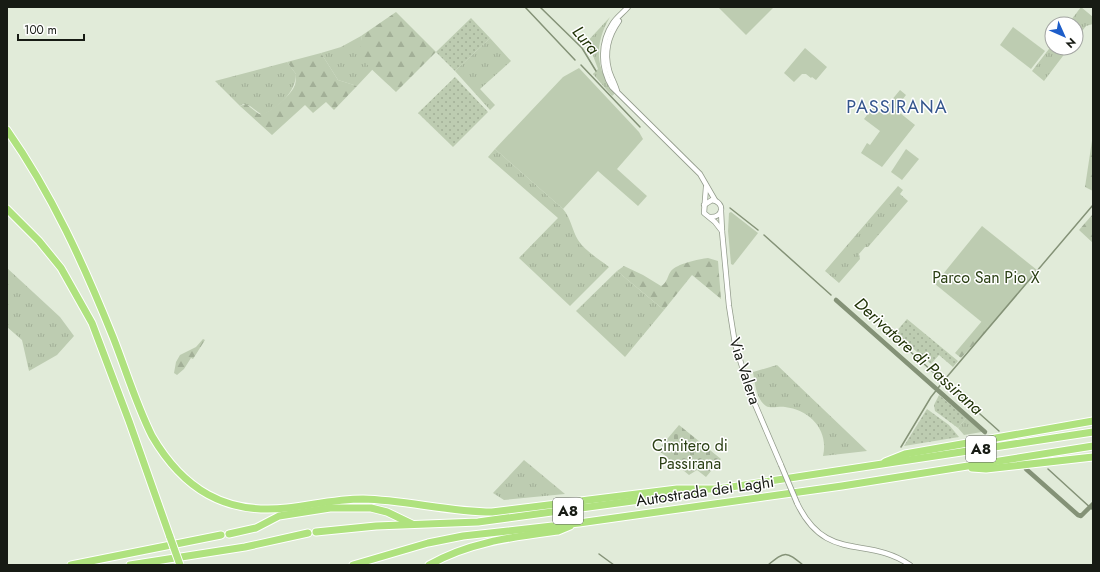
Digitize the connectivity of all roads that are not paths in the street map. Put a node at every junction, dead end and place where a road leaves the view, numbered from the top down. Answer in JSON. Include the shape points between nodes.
{"nodes":[{"id":1,"x":628,"y":7,"type":"edge"},
{"id":2,"x":7,"y":130,"type":"edge"},
{"id":3,"x":705,"y":183,"type":"junction"},
{"id":4,"x":715,"y":200,"type":"junction"},
{"id":5,"x":704,"y":204,"type":"junction"},
{"id":6,"x":7,"y":209,"type":"edge"},
{"id":7,"x":721,"y":211,"type":"junction"},
{"id":8,"x":710,"y":218,"type":"junction"},
{"id":9,"x":722,"y":231,"type":"junction"},
{"id":10,"x":1093,"y":421,"type":"edge"},
{"id":11,"x":1093,"y":432,"type":"edge"},
{"id":12,"x":1093,"y":446,"type":"edge"},
{"id":13,"x":1093,"y":457,"type":"edge"},
{"id":14,"x":870,"y":467,"type":"junction"},
{"id":15,"x":964,"y":467,"type":"junction"},
{"id":16,"x":720,"y":489,"type":"junction"},
{"id":17,"x":580,"y":522,"type":"junction"},
{"id":18,"x":414,"y":526,"type":"junction"},
{"id":19,"x":316,"y":532,"type":"dead end"},
{"id":20,"x":229,"y":534,"type":"dead end"},
{"id":21,"x":308,"y":534,"type":"dead end"},
{"id":22,"x":221,"y":535,"type":"dead end"},
{"id":23,"x":71,"y":565,"type":"edge"},
{"id":24,"x":130,"y":565,"type":"edge"},
{"id":25,"x":180,"y":565,"type":"edge"},
{"id":26,"x":353,"y":565,"type":"edge"},
{"id":27,"x":429,"y":565,"type":"edge"},
{"id":28,"x":910,"y":565,"type":"edge"}],
"edges":[{"from":1,"to":3,"type":"street","via":[[612,33],[607,49],[608,68],[617,91],[700,174]]},
{"from":2,"to":16,"type":"highway","via":[[37,174],[92,285],[149,429],[167,458],[192,483],[223,503],[248,509],[272,509],[362,499],[497,512],[677,489]]},
{"from":3,"to":4,"type":"street"},
{"from":3,"to":5,"type":"street"},
{"from":4,"to":5,"type":"street"},
{"from":4,"to":7,"type":"street","via":[[720,204]]},
{"from":5,"to":8,"type":"street","via":[[704,213]]},
{"from":6,"to":25,"type":"highway","bridge":true,"via":[[50,254],[82,304],[95,330]]},
{"from":7,"to":8,"type":"street","via":[[717,216]]},
{"from":7,"to":9,"type":"street","name":"Via Valera"},
{"from":8,"to":9,"type":"street"},
{"from":9,"to":28,"type":"street","name":"Via Valera","bridge":true,"via":[[736,349],[751,395],[808,522],[824,537],[894,557]]},
{"from":10,"to":14,"type":"highway","via":[[905,454]]},
{"from":11,"to":14,"type":"highway","name":"Autostrada dei Laghi","number":"A8"},
{"from":12,"to":15,"type":"highway","name":"Autostrada dei Laghi","number":"A8"},
{"from":13,"to":15,"type":"highway","via":[[986,469]]},
{"from":14,"to":16,"type":"highway","name":"Autostrada dei Laghi","number":"A8"},
{"from":15,"to":17,"type":"highway","name":"Autostrada dei Laghi","number":"A8"},
{"from":16,"to":18,"type":"highway","name":"Autostrada dei Laghi","number":"A8","via":[[492,520]]},
{"from":17,"to":26,"type":"highway","name":"Autostrada dei Laghi","number":"A8","via":[[445,539]]},
{"from":17,"to":27,"type":"highway","via":[[558,531],[477,544]]},
{"from":18,"to":19,"type":"highway","name":"Autostrada dei Laghi","number":"A8","via":[[376,526]]},
{"from":18,"to":20,"type":"highway","via":[[387,512],[371,508],[330,508],[279,516],[256,528]]},
{"from":21,"to":24,"type":"highway"},
{"from":22,"to":23,"type":"highway"}]}
